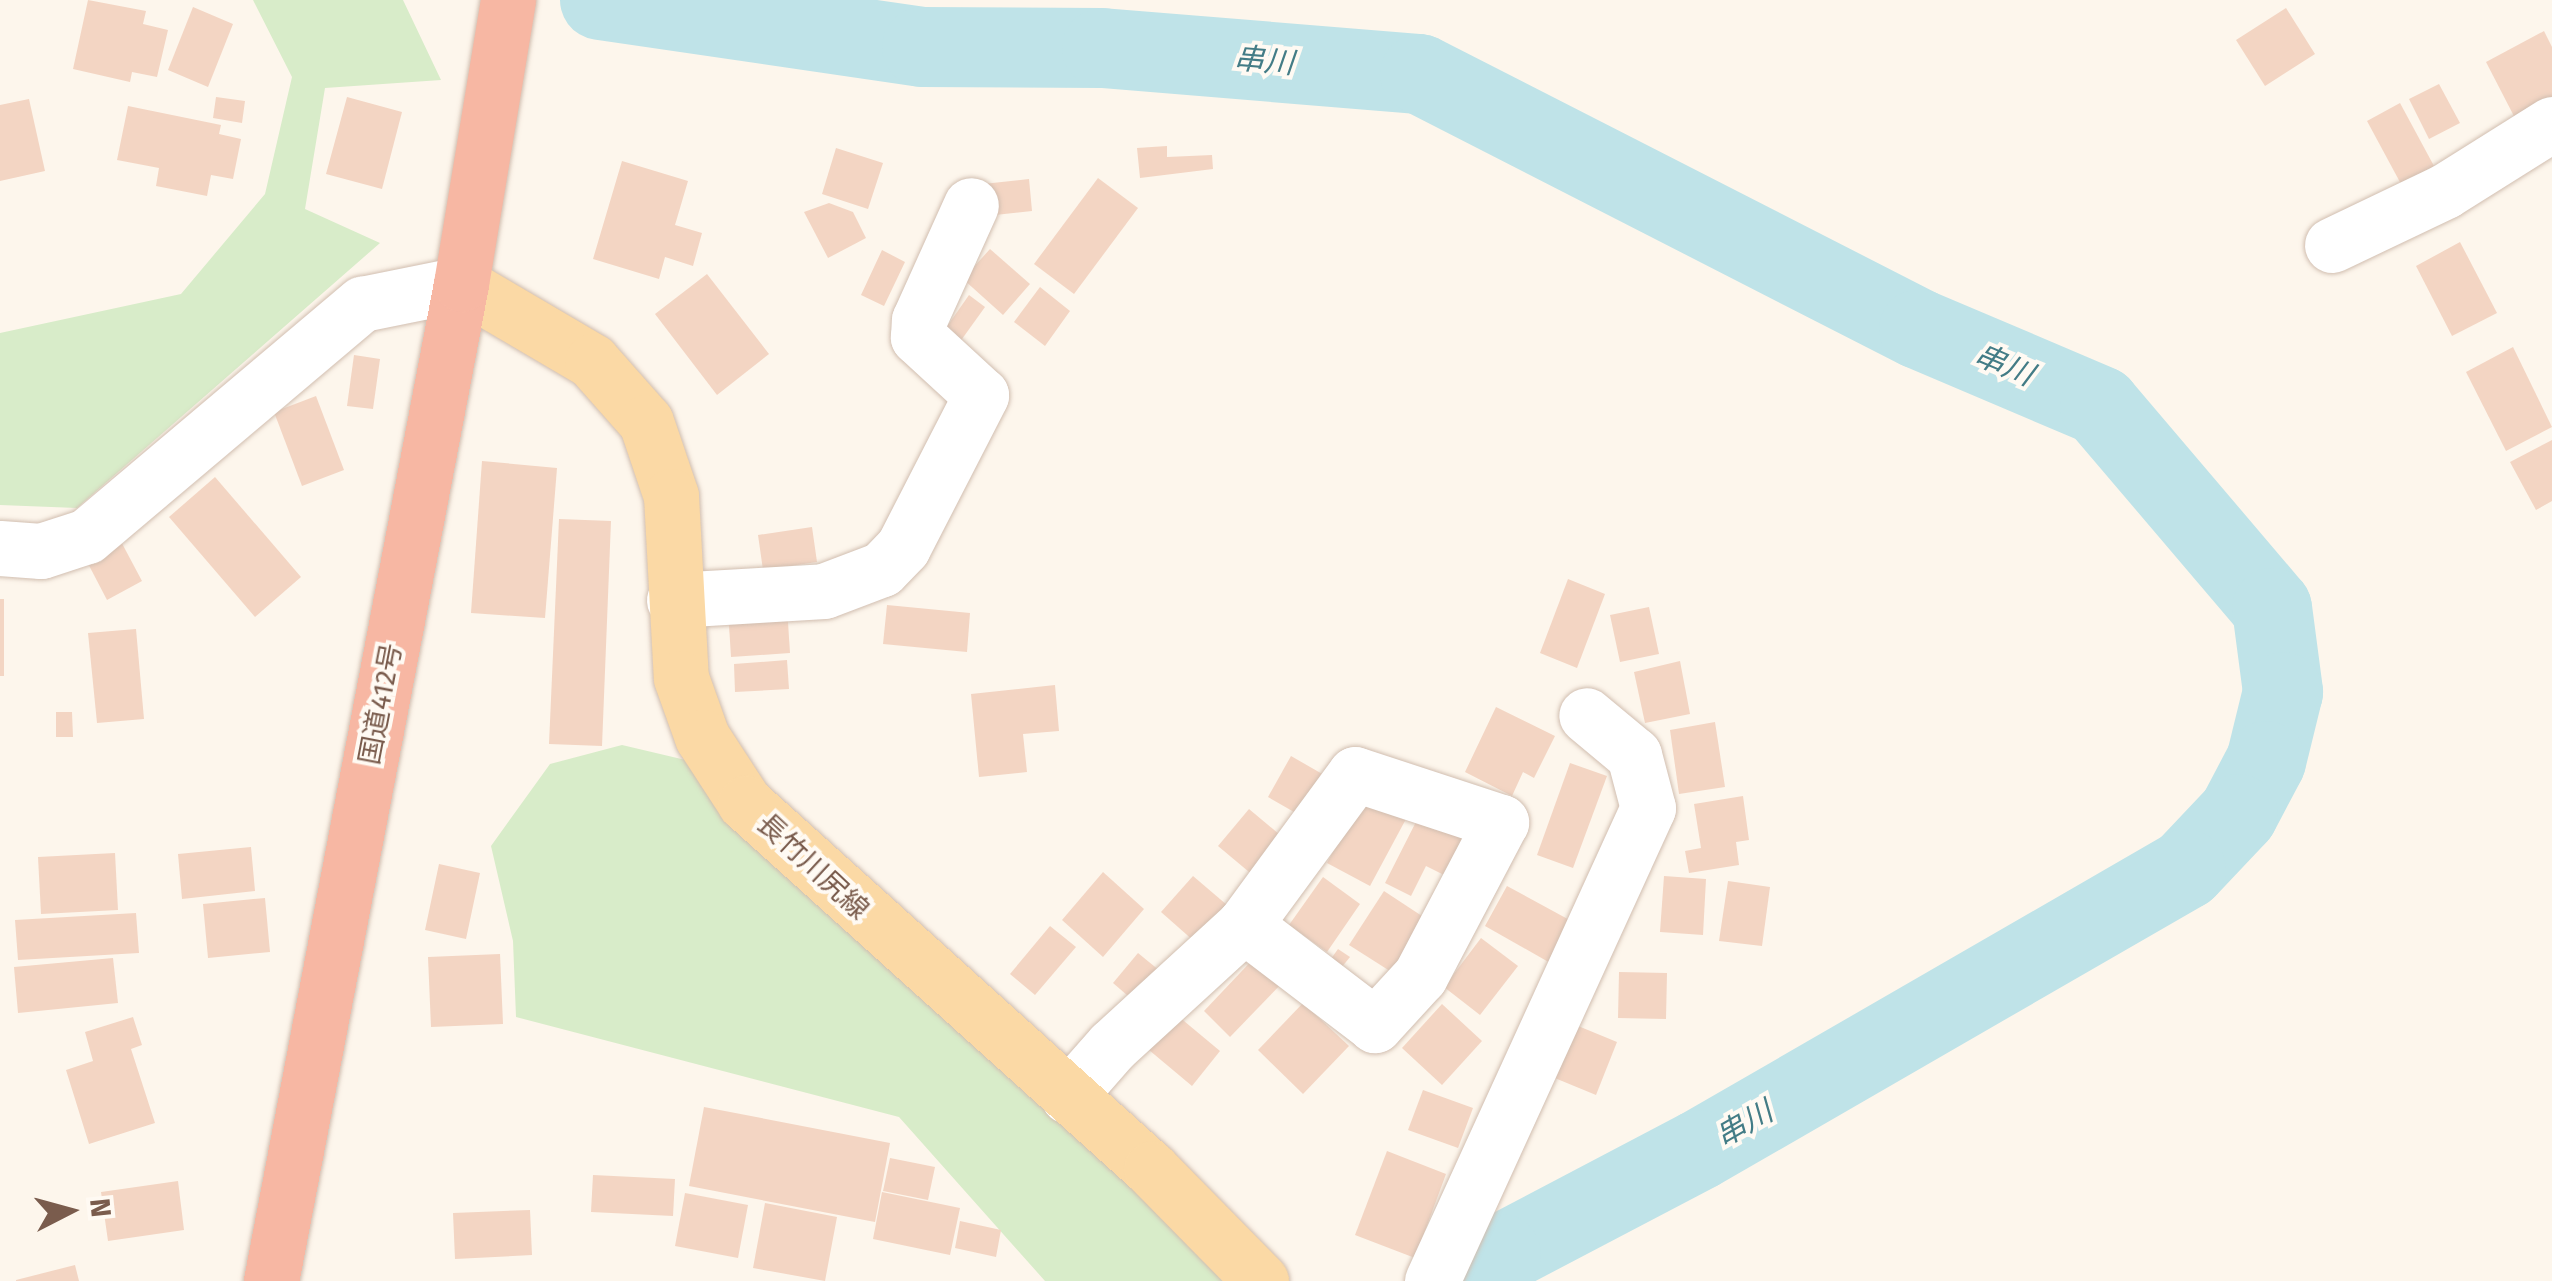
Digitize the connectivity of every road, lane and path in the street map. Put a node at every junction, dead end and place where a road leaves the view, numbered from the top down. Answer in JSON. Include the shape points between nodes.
{"nodes":[{"id":1,"x":508,"y":0,"type":"edge"},
{"id":2,"x":2552,"y":124,"type":"edge"},
{"id":3,"x":971,"y":205,"type":"dead end"},
{"id":4,"x":2332,"y":245,"type":"dead end"},
{"id":5,"x":461,"y":284,"type":"junction"},
{"id":6,"x":0,"y":548,"type":"edge"},
{"id":7,"x":674,"y":600,"type":"junction"},
{"id":8,"x":1586,"y":716,"type":"dead end"},
{"id":9,"x":1244,"y":925,"type":"junction"},
{"id":10,"x":1068,"y":1096,"type":"junction"},
{"id":11,"x":271,"y":1281,"type":"edge"},
{"id":12,"x":1261,"y":1281,"type":"edge"},
{"id":13,"x":1432,"y":1281,"type":"edge"}],
"edges":[{"from":1,"to":5,"type":"highway","name":"国道412号"},
{"from":2,"to":4,"type":"street","via":[[2444,191]]},
{"from":3,"to":7,"type":"street","via":[[919,320],[918,336],[981,395],[904,547],[882,569],[824,590]]},
{"from":5,"to":6,"type":"street","via":[[362,304],[87,536],[40,551]]},
{"from":5,"to":7,"type":"main road","name":"長竹川尻線","via":[[592,361],[637,407],[671,496]]},
{"from":5,"to":11,"type":"highway","name":"国道412号"},
{"from":7,"to":10,"type":"main road","name":"長竹川尻線","via":[[685,694],[710,751],[745,803]]},
{"from":8,"to":13,"type":"street","via":[[1634,755],[1648,808]]},
{"from":9,"to":9,"type":"street","via":[[1355,774],[1501,822],[1420,976],[1375,1024]]},
{"from":9,"to":10,"type":"street","via":[[1112,1046]]},
{"from":10,"to":12,"type":"main road","name":"長竹川尻線","via":[[1184,1199]]}]}
